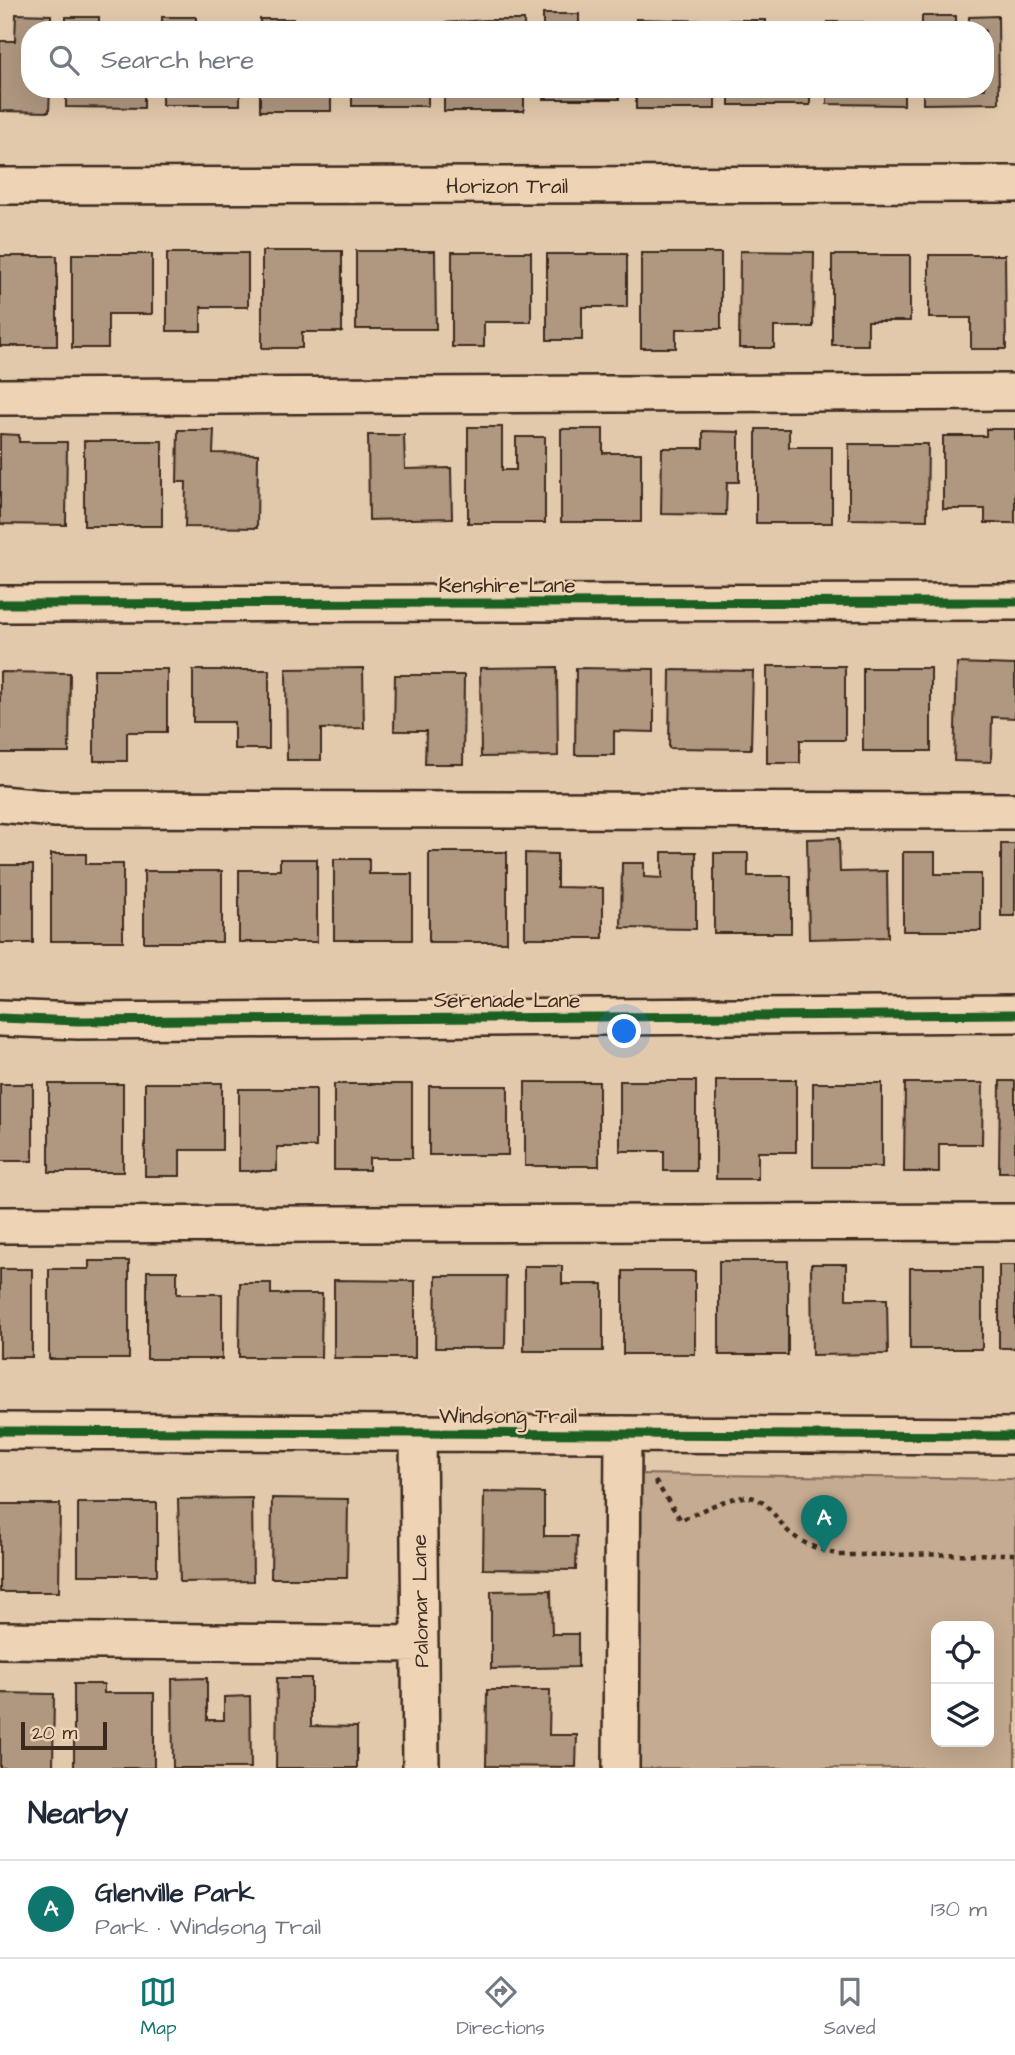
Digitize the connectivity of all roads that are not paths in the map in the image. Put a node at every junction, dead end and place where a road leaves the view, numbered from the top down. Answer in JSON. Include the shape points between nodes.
{"nodes":[{"id":1,"x":1015,"y":184,"type":"edge"},
{"id":2,"x":0,"y":186,"type":"edge"},
{"id":3,"x":1015,"y":392,"type":"edge"},
{"id":4,"x":0,"y":397,"type":"edge"},
{"id":5,"x":1015,"y":602,"type":"edge"},
{"id":6,"x":0,"y":604,"type":"edge"},
{"id":7,"x":0,"y":804,"type":"edge"},
{"id":8,"x":1015,"y":811,"type":"edge"},
{"id":9,"x":1015,"y":1014,"type":"edge"},
{"id":10,"x":0,"y":1018,"type":"edge"},
{"id":11,"x":1015,"y":1222,"type":"edge"},
{"id":12,"x":0,"y":1225,"type":"edge"},
{"id":13,"x":0,"y":1431,"type":"edge"},
{"id":14,"x":418,"y":1433,"type":"junction"},
{"id":15,"x":623,"y":1434,"type":"junction"},
{"id":16,"x":1015,"y":1436,"type":"edge"},
{"id":17,"x":0,"y":1640,"type":"edge"},
{"id":18,"x":420,"y":1644,"type":"junction"},
{"id":19,"x":421,"y":1768,"type":"edge"},
{"id":20,"x":621,"y":1768,"type":"edge"}],
"edges":[{"from":1,"to":2,"type":"street","name":"Horizon Trail"},
{"from":3,"to":4,"type":"street"},
{"from":5,"to":6,"type":"street","name":"Kenshire Lane"},
{"from":7,"to":8,"type":"street","via":[[56,809]]},
{"from":9,"to":10,"type":"street","name":"Serenade Lane"},
{"from":11,"to":12,"type":"street"},
{"from":13,"to":14,"type":"street","name":"Windsong Trail"},
{"from":14,"to":15,"type":"street","name":"Windsong Trail"},
{"from":14,"to":18,"type":"street","name":"Palomar Lane"},
{"from":15,"to":16,"type":"street","name":"Windsong Trail"},
{"from":15,"to":20,"type":"street"},
{"from":17,"to":18,"type":"street"},
{"from":18,"to":19,"type":"street","name":"Palomar Lane"}]}
